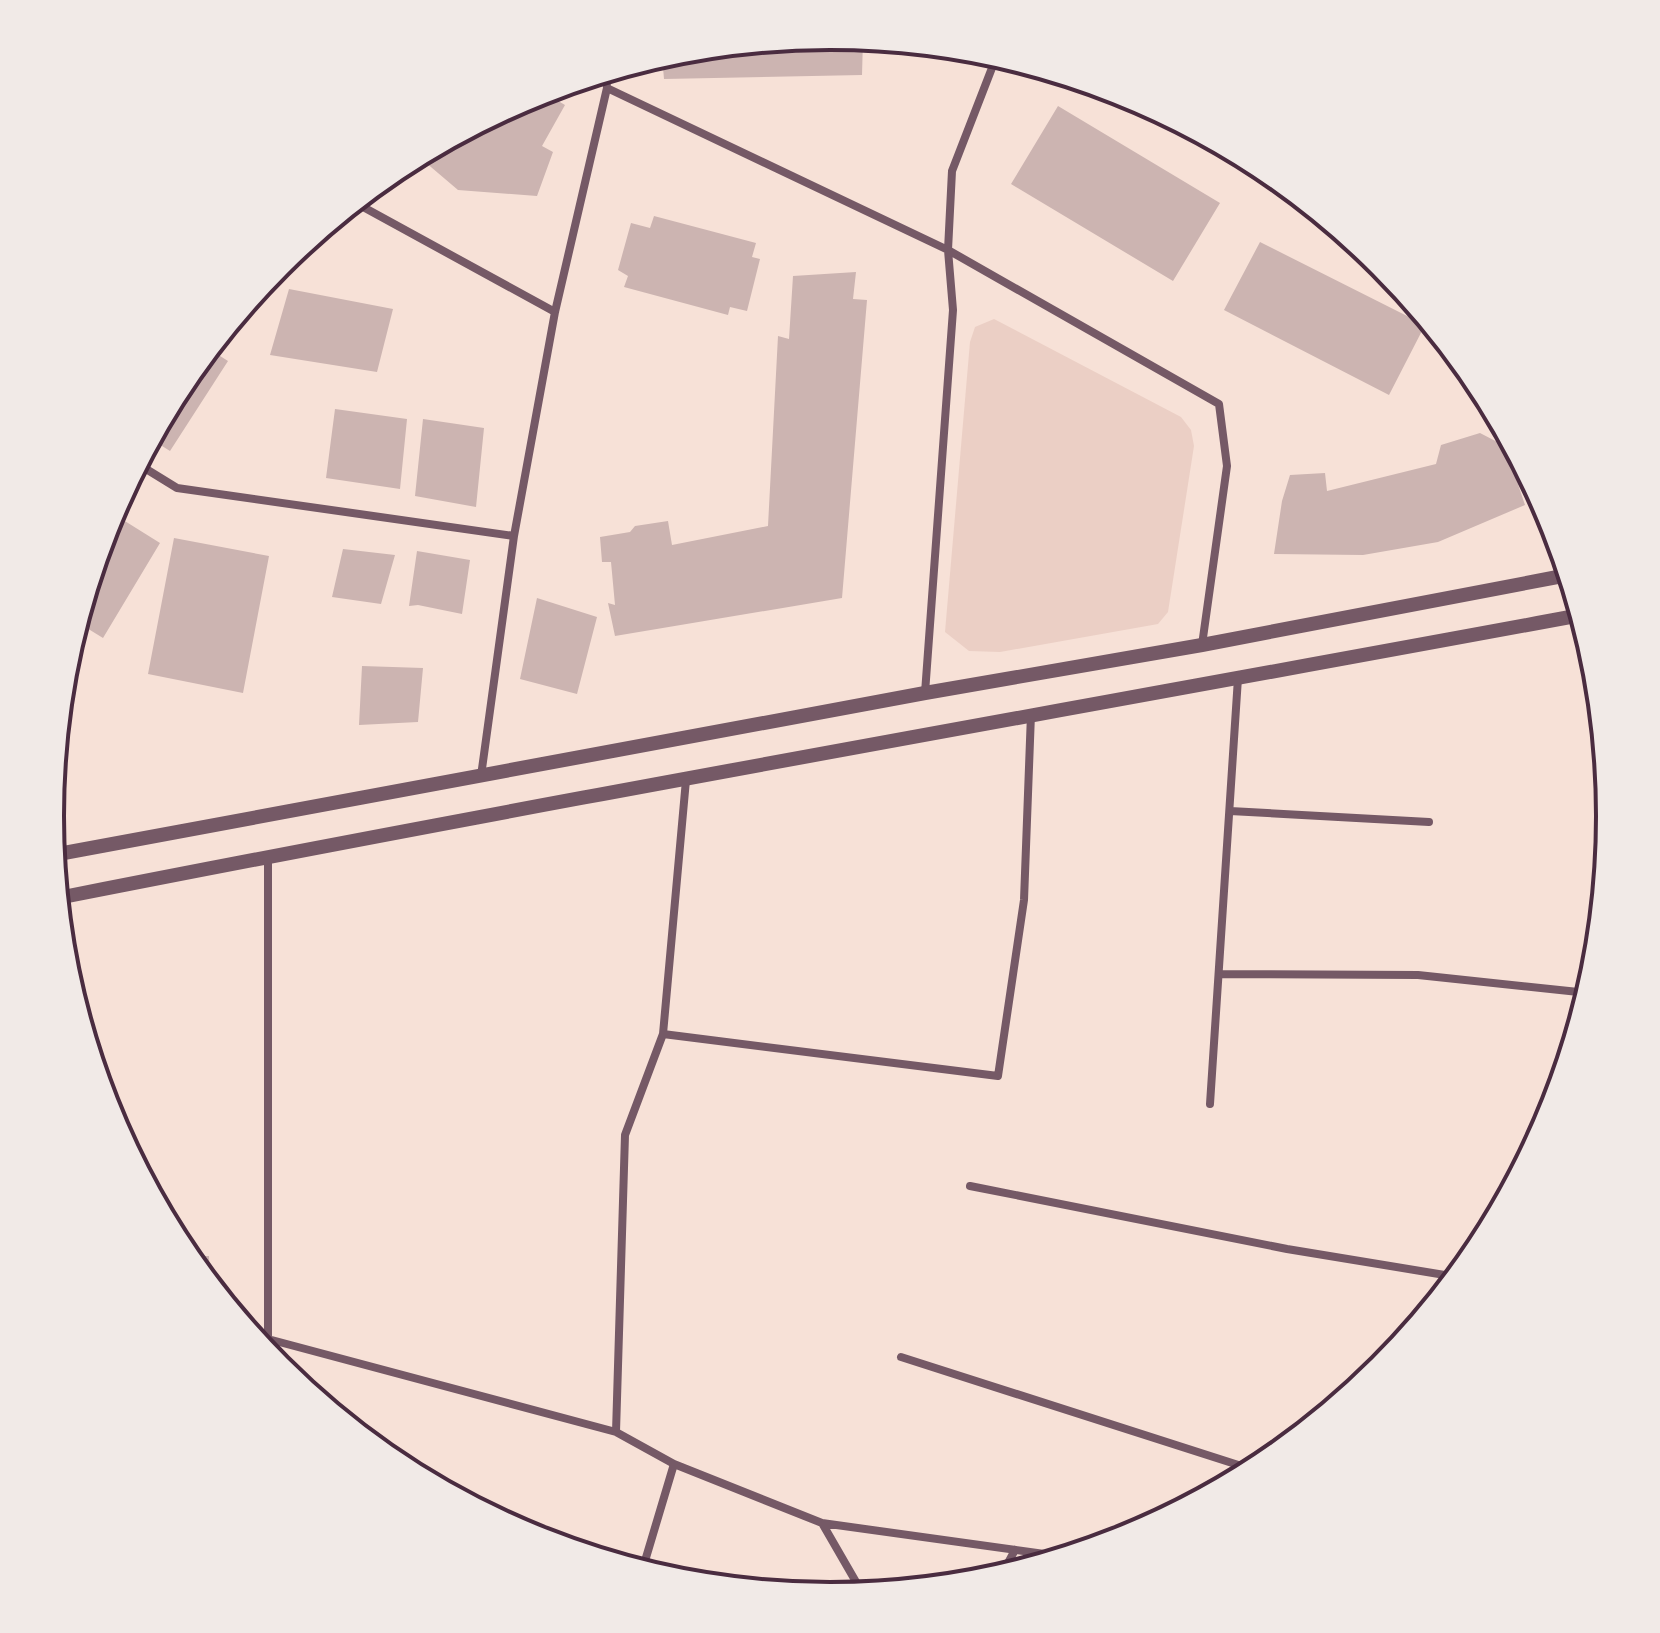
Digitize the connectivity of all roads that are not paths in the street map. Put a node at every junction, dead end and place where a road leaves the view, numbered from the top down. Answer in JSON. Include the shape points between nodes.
{"nodes":[{"id":1,"x":992,"y":68,"type":"edge"},
{"id":2,"x":607,"y":84,"type":"edge"},
{"id":3,"x":607,"y":88,"type":"junction"},
{"id":4,"x":364,"y":207,"type":"edge"},
{"id":5,"x":948,"y":250,"type":"junction"},
{"id":6,"x":555,"y":312,"type":"junction"},
{"id":7,"x":147,"y":469,"type":"edge"},
{"id":8,"x":514,"y":536,"type":"junction"},
{"id":9,"x":1558,"y":577,"type":"edge"},
{"id":10,"x":1570,"y":617,"type":"edge"},
{"id":11,"x":1202,"y":645,"type":"junction"},
{"id":12,"x":1238,"y":678,"type":"junction"},
{"id":13,"x":925,"y":693,"type":"junction"},
{"id":14,"x":1031,"y":714,"type":"junction"},
{"id":15,"x":481,"y":776,"type":"junction"},
{"id":16,"x":686,"y":780,"type":"junction"},
{"id":17,"x":1230,"y":811,"type":"junction"},
{"id":18,"x":1429,"y":822,"type":"dead end"},
{"id":19,"x":65,"y":853,"type":"edge"},
{"id":20,"x":268,"y":857,"type":"junction"},
{"id":21,"x":68,"y":896,"type":"edge"},
{"id":22,"x":1219,"y":974,"type":"junction"},
{"id":23,"x":1576,"y":992,"type":"edge"},
{"id":24,"x":663,"y":1034,"type":"junction"},
{"id":25,"x":1210,"y":1104,"type":"dead end"},
{"id":26,"x":970,"y":1186,"type":"dead end"},
{"id":27,"x":1444,"y":1275,"type":"edge"},
{"id":28,"x":268,"y":1337,"type":"edge"},
{"id":29,"x":271,"y":1340,"type":"edge"},
{"id":30,"x":901,"y":1357,"type":"dead end"},
{"id":31,"x":616,"y":1432,"type":"junction"},
{"id":32,"x":674,"y":1464,"type":"junction"},
{"id":33,"x":1238,"y":1465,"type":"edge"},
{"id":34,"x":822,"y":1523,"type":"junction"},
{"id":35,"x":1015,"y":1550,"type":"junction"},
{"id":36,"x":1040,"y":1553,"type":"edge"},
{"id":37,"x":645,"y":1560,"type":"edge"},
{"id":38,"x":1009,"y":1561,"type":"edge"},
{"id":39,"x":856,"y":1582,"type":"edge"}],
"edges":[{"from":1,"to":5,"type":"street","via":[[952,171]]},
{"from":2,"to":3,"type":"street"},
{"from":3,"to":5,"type":"street"},
{"from":3,"to":6,"type":"street"},
{"from":4,"to":6,"type":"street"},
{"from":5,"to":11,"type":"street","via":[[1219,404],[1227,466]]},
{"from":5,"to":13,"type":"street","via":[[953,310]]},
{"from":6,"to":8,"type":"street"},
{"from":7,"to":8,"type":"street","via":[[177,488]]},
{"from":8,"to":15,"type":"street"},
{"from":9,"to":11,"type":"street"},
{"from":10,"to":12,"type":"street"},
{"from":11,"to":13,"type":"street"},
{"from":12,"to":14,"type":"street"},
{"from":12,"to":17,"type":"street"},
{"from":13,"to":15,"type":"street"},
{"from":14,"to":16,"type":"street"},
{"from":14,"to":24,"type":"street","via":[[1024,900],[998,1076]]},
{"from":15,"to":19,"type":"street"},
{"from":16,"to":20,"type":"street"},
{"from":16,"to":24,"type":"street"},
{"from":17,"to":18,"type":"street"},
{"from":17,"to":22,"type":"street"},
{"from":20,"to":21,"type":"street"},
{"from":20,"to":28,"type":"street"},
{"from":22,"to":23,"type":"street","via":[[1418,975]]},
{"from":22,"to":25,"type":"street"},
{"from":24,"to":31,"type":"street","via":[[625,1135]]},
{"from":26,"to":27,"type":"street"},
{"from":29,"to":31,"type":"street"},
{"from":30,"to":33,"type":"street"},
{"from":31,"to":32,"type":"street"},
{"from":32,"to":34,"type":"street"},
{"from":32,"to":37,"type":"street"},
{"from":34,"to":35,"type":"street"},
{"from":34,"to":39,"type":"street"},
{"from":35,"to":36,"type":"street"},
{"from":35,"to":38,"type":"street"}]}
